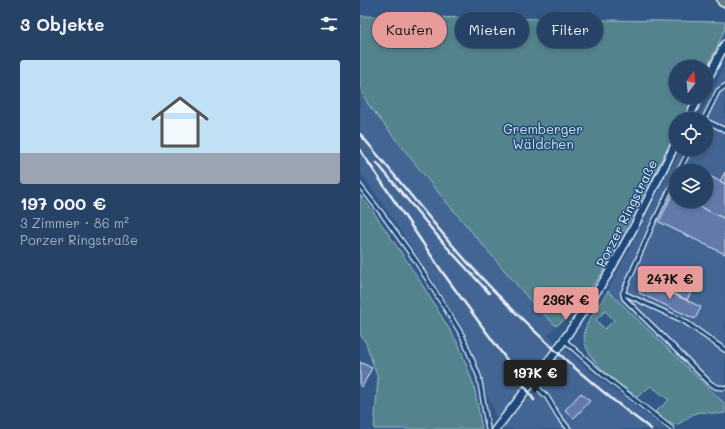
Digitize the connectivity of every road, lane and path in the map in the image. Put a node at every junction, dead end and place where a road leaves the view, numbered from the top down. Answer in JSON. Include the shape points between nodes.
{"nodes":[{"id":1,"x":725,"y":44,"type":"edge"},
{"id":2,"x":713,"y":68,"type":"edge"},
{"id":3,"x":725,"y":86,"type":"edge"},
{"id":4,"x":709,"y":112,"type":"edge"},
{"id":5,"x":713,"y":124,"type":"edge"},
{"id":6,"x":725,"y":130,"type":"edge"},
{"id":7,"x":670,"y":156,"type":"edge"},
{"id":8,"x":360,"y":186,"type":"edge"},
{"id":9,"x":669,"y":191,"type":"edge"},
{"id":10,"x":623,"y":293,"type":"junction"},
{"id":11,"x":564,"y":340,"type":"junction"},
{"id":12,"x":725,"y":350,"type":"edge"},
{"id":13,"x":532,"y":382,"type":"junction"},
{"id":14,"x":725,"y":388,"type":"edge"},
{"id":15,"x":488,"y":429,"type":"edge"},
{"id":16,"x":496,"y":429,"type":"edge"},
{"id":17,"x":569,"y":429,"type":"edge"},
{"id":18,"x":672,"y":429,"type":"edge"}],
"edges":[{"from":1,"to":2,"type":"street"},
{"from":3,"to":4,"type":"lane","via":[[718,91]]},
{"from":5,"to":6,"type":"lane"},
{"from":7,"to":11,"type":"street","name":"Porzer Ringstraße","via":[[607,276]]},
{"from":8,"to":15,"type":"lane","via":[[416,261],[462,335],[479,377]]},
{"from":9,"to":10,"type":"lane"},
{"from":10,"to":12,"type":"lane","via":[[684,321]]},
{"from":10,"to":14,"type":"lane","via":[[627,302],[710,383]]},
{"from":11,"to":13,"type":"street","name":"Porzer Ringstraße"},
{"from":11,"to":18,"type":"lane","via":[[602,374]]},
{"from":13,"to":16,"type":"street","name":"Porzer Ringstraße"},
{"from":13,"to":17,"type":"lane","via":[[547,397]]}]}
